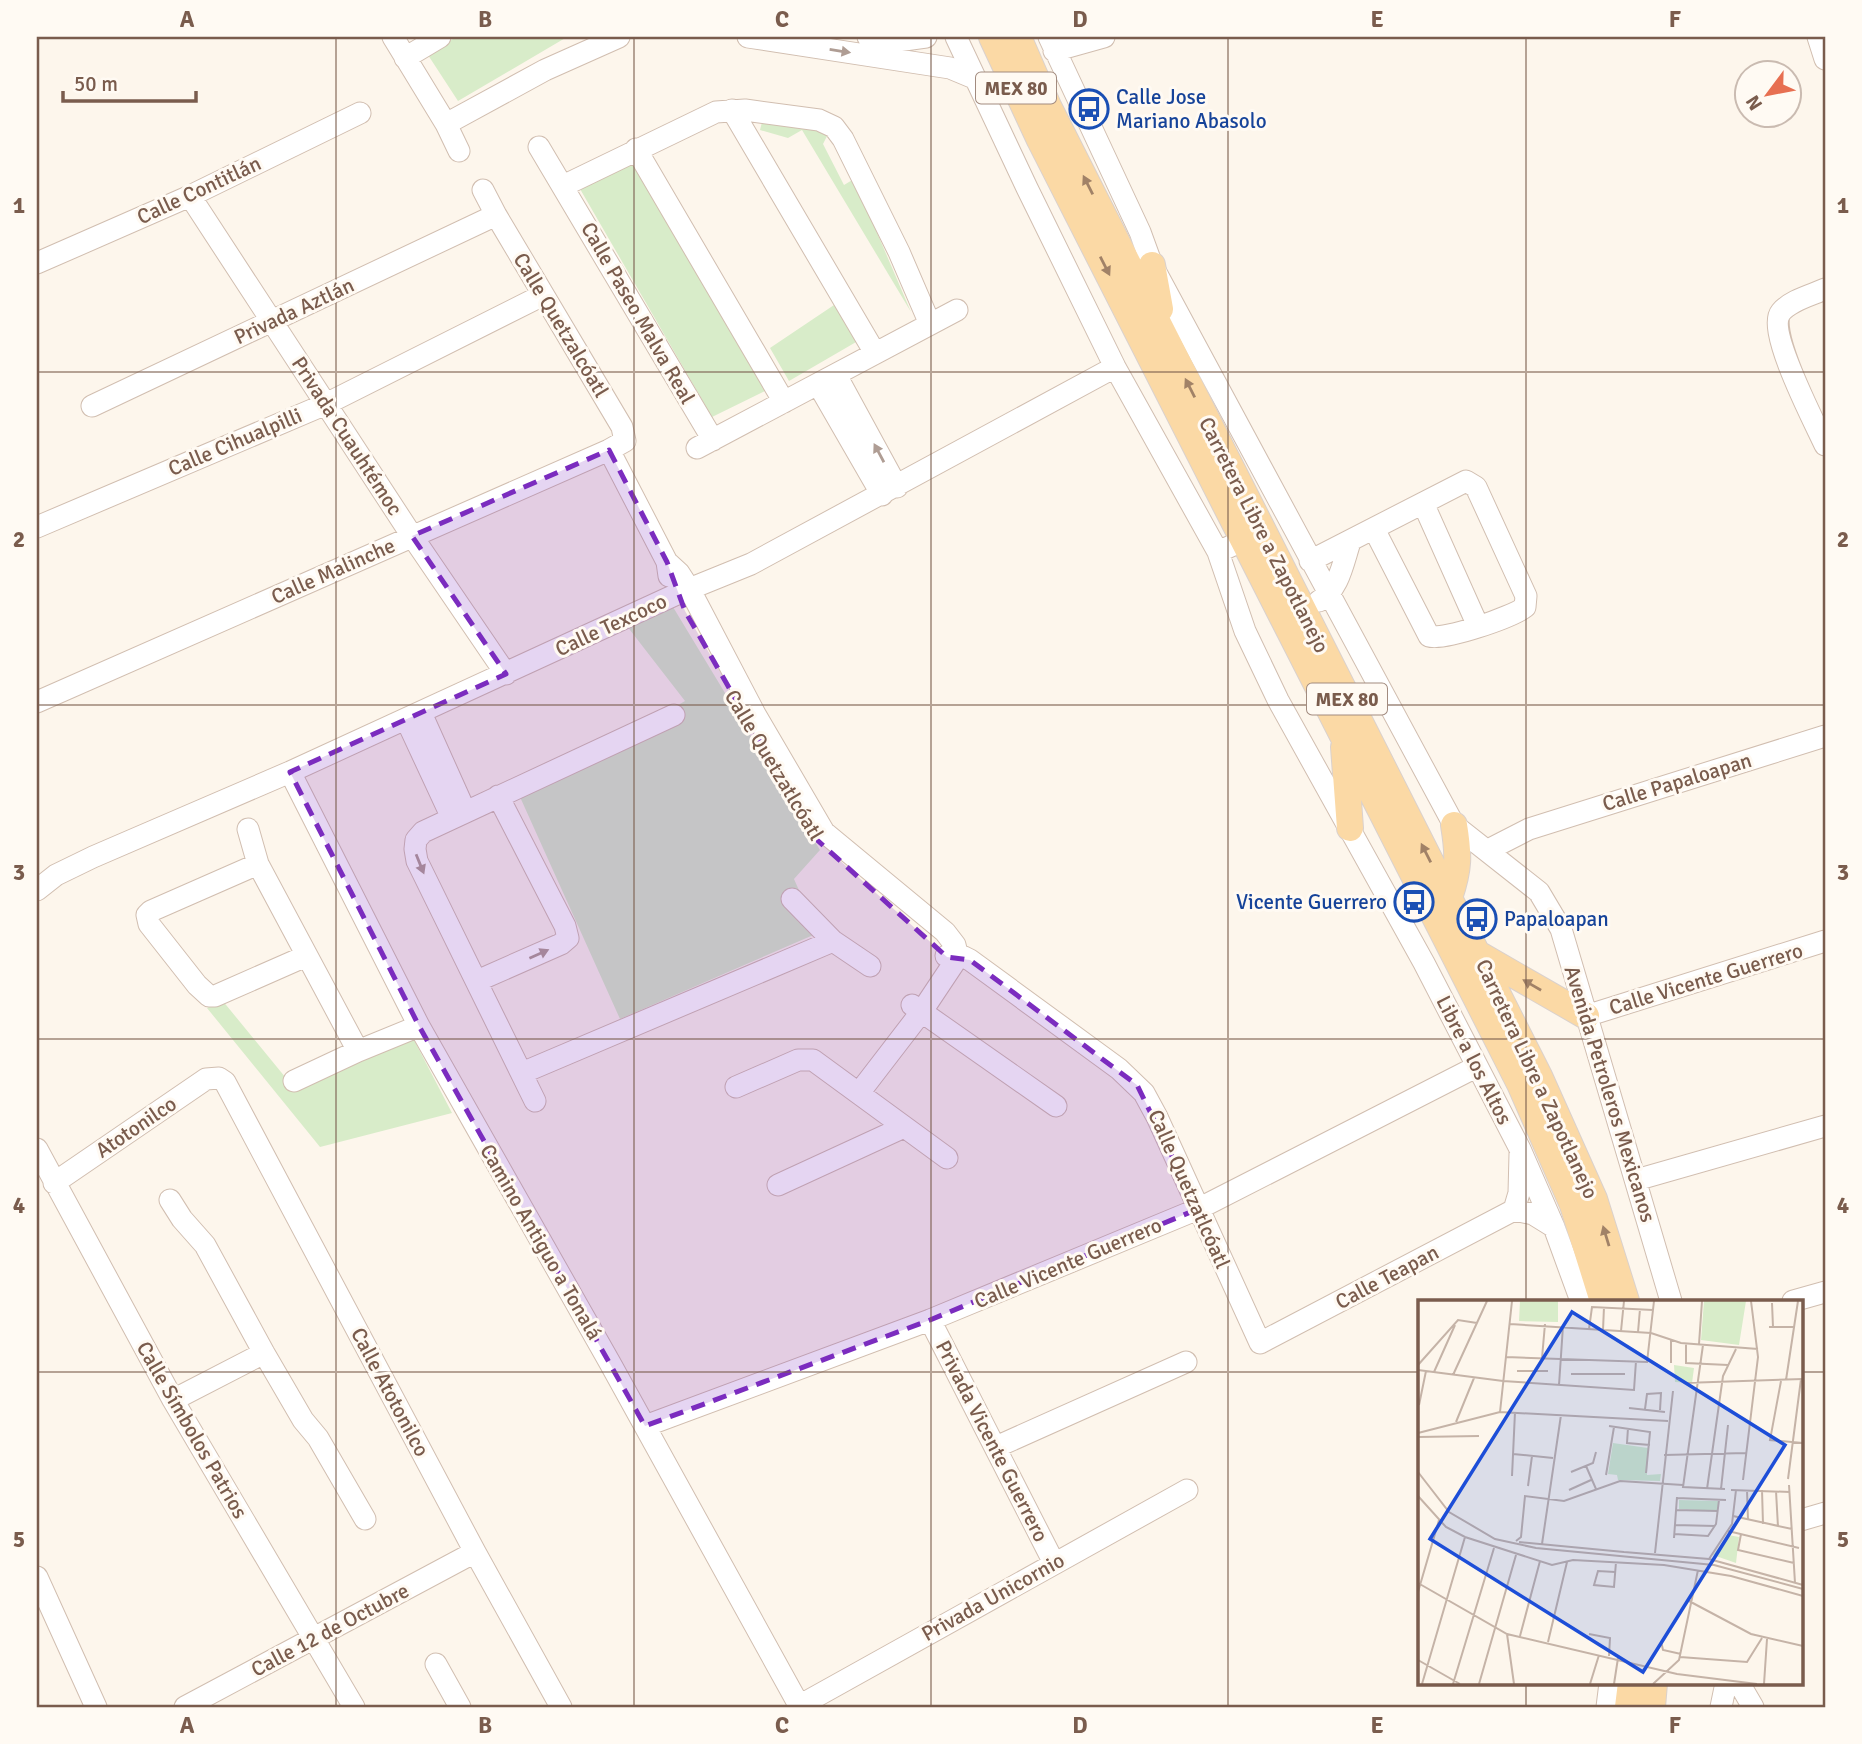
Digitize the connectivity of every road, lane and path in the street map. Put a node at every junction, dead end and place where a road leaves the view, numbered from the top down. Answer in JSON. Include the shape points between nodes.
{"nodes":[{"id":1,"x":393,"y":37,"type":"edge"},
{"id":2,"x":440,"y":37,"type":"edge"},
{"id":3,"x":748,"y":37,"type":"edge"},
{"id":4,"x":868,"y":37,"type":"edge"},
{"id":5,"x":926,"y":37,"type":"edge"},
{"id":6,"x":956,"y":37,"type":"edge"},
{"id":7,"x":992,"y":37,"type":"edge"},
{"id":8,"x":1018,"y":37,"type":"edge"},
{"id":9,"x":1104,"y":37,"type":"edge"},
{"id":10,"x":1818,"y":37,"type":"edge"},
{"id":11,"x":612,"y":38,"type":"edge"},
{"id":12,"x":1051,"y":44,"type":"edge"},
{"id":13,"x":405,"y":58,"type":"junction"},
{"id":14,"x":1825,"y":59,"type":"edge"},
{"id":15,"x":974,"y":78,"type":"junction"},
{"id":16,"x":732,"y":110,"type":"junction"},
{"id":17,"x":360,"y":113,"type":"dead end"},
{"id":18,"x":446,"y":124,"type":"junction"},
{"id":19,"x":539,"y":147,"type":"dead end"},
{"id":20,"x":636,"y":149,"type":"junction"},
{"id":21,"x":459,"y":150,"type":"dead end"},
{"id":22,"x":563,"y":186,"type":"junction"},
{"id":23,"x":483,"y":190,"type":"dead end"},
{"id":24,"x":190,"y":196,"type":"junction"},
{"id":25,"x":496,"y":215,"type":"junction"},
{"id":26,"x":37,"y":263,"type":"edge"},
{"id":27,"x":1152,"y":265,"type":"junction"},
{"id":28,"x":1825,"y":289,"type":"edge"},
{"id":29,"x":543,"y":295,"type":"junction"},
{"id":30,"x":957,"y":310,"type":"dead end"},
{"id":31,"x":272,"y":321,"type":"junction"},
{"id":32,"x":930,"y":324,"type":"junction"},
{"id":33,"x":1165,"y":339,"type":"junction"},
{"id":34,"x":875,"y":353,"type":"junction"},
{"id":35,"x":1115,"y":367,"type":"junction"},
{"id":36,"x":827,"y":379,"type":"junction"},
{"id":37,"x":784,"y":402,"type":"junction"},
{"id":38,"x":326,"y":404,"type":"junction"},
{"id":39,"x":92,"y":406,"type":"dead end"},
{"id":40,"x":626,"y":436,"type":"joint"},
{"id":41,"x":1825,"y":445,"type":"edge"},
{"id":42,"x":608,"y":450,"type":"junction"},
{"id":43,"x":889,"y":491,"type":"junction"},
{"id":44,"x":1423,"y":503,"type":"junction"},
{"id":45,"x":37,"y":527,"type":"edge"},
{"id":46,"x":1374,"y":529,"type":"junction"},
{"id":47,"x":412,"y":536,"type":"junction"},
{"id":48,"x":1244,"y":538,"type":"junction"},
{"id":49,"x":1350,"y":542,"type":"junction"},
{"id":50,"x":1218,"y":552,"type":"junction"},
{"id":51,"x":1310,"y":561,"type":"junction"},
{"id":52,"x":683,"y":592,"type":"junction"},
{"id":53,"x":1328,"y":596,"type":"junction"},
{"id":54,"x":1302,"y":610,"type":"junction"},
{"id":55,"x":1478,"y":626,"type":"junction"},
{"id":56,"x":506,"y":674,"type":"junction"},
{"id":57,"x":37,"y":702,"type":"edge"},
{"id":58,"x":674,"y":715,"type":"dead end"},
{"id":59,"x":413,"y":716,"type":"junction"},
{"id":60,"x":1343,"y":734,"type":"junction"},
{"id":61,"x":1825,"y":736,"type":"edge"},
{"id":62,"x":290,"y":772,"type":"junction"},
{"id":63,"x":498,"y":796,"type":"junction"},
{"id":64,"x":458,"y":815,"type":"junction"},
{"id":65,"x":1454,"y":825,"type":"junction"},
{"id":66,"x":1350,"y":828,"type":"junction"},
{"id":67,"x":247,"y":829,"type":"dead end"},
{"id":68,"x":1488,"y":850,"type":"junction"},
{"id":69,"x":258,"y":864,"type":"junction"},
{"id":70,"x":37,"y":890,"type":"edge"},
{"id":71,"x":1450,"y":898,"type":"junction"},
{"id":72,"x":792,"y":899,"type":"dead end"},
{"id":73,"x":833,"y":941,"type":"junction"},
{"id":74,"x":1825,"y":941,"type":"edge"},
{"id":75,"x":1466,"y":953,"type":"junction"},
{"id":76,"x":306,"y":956,"type":"junction"},
{"id":77,"x":952,"y":956,"type":"junction"},
{"id":78,"x":1424,"y":963,"type":"junction"},
{"id":79,"x":870,"y":966,"type":"dead end"},
{"id":80,"x":477,"y":981,"type":"junction"},
{"id":81,"x":917,"y":1008,"type":"junction"},
{"id":82,"x":1586,"y":1016,"type":"junction"},
{"id":83,"x":419,"y":1026,"type":"junction"},
{"id":84,"x":358,"y":1051,"type":"junction"},
{"id":85,"x":1476,"y":1068,"type":"junction"},
{"id":86,"x":522,"y":1073,"type":"junction"},
{"id":87,"x":219,"y":1078,"type":"joint"},
{"id":88,"x":294,"y":1081,"type":"dead end"},
{"id":89,"x":736,"y":1087,"type":"dead end"},
{"id":90,"x":855,"y":1089,"type":"junction"},
{"id":91,"x":535,"y":1101,"type":"dead end"},
{"id":92,"x":1056,"y":1106,"type":"dead end"},
{"id":93,"x":1825,"y":1126,"type":"edge"},
{"id":94,"x":904,"y":1127,"type":"junction"},
{"id":95,"x":37,"y":1149,"type":"edge"},
{"id":96,"x":1520,"y":1149,"type":"junction"},
{"id":97,"x":947,"y":1158,"type":"dead end"},
{"id":98,"x":1636,"y":1180,"type":"junction"},
{"id":99,"x":54,"y":1183,"type":"junction"},
{"id":100,"x":778,"y":1185,"type":"dead end"},
{"id":101,"x":170,"y":1200,"type":"dead end"},
{"id":102,"x":1198,"y":1209,"type":"junction"},
{"id":103,"x":1514,"y":1210,"type":"junction"},
{"id":104,"x":1554,"y":1227,"type":"junction"},
{"id":105,"x":1825,"y":1293,"type":"edge"},
{"id":106,"x":1581,"y":1300,"type":"edge"},
{"id":107,"x":1603,"y":1300,"type":"edge"},
{"id":108,"x":1626,"y":1300,"type":"edge"},
{"id":109,"x":1671,"y":1300,"type":"edge"},
{"id":110,"x":1797,"y":1300,"type":"edge"},
{"id":111,"x":930,"y":1320,"type":"junction"},
{"id":112,"x":1259,"y":1343,"type":"joint"},
{"id":113,"x":264,"y":1353,"type":"junction"},
{"id":114,"x":1186,"y":1362,"type":"dead end"},
{"id":115,"x":173,"y":1400,"type":"junction"},
{"id":116,"x":645,"y":1426,"type":"junction"},
{"id":117,"x":996,"y":1447,"type":"junction"},
{"id":118,"x":1187,"y":1490,"type":"dead end"},
{"id":119,"x":1825,"y":1513,"type":"edge"},
{"id":120,"x":365,"y":1519,"type":"dead end"},
{"id":121,"x":1802,"y":1520,"type":"edge"},
{"id":122,"x":475,"y":1552,"type":"junction"},
{"id":123,"x":1054,"y":1563,"type":"junction"},
{"id":124,"x":37,"y":1579,"type":"edge"},
{"id":125,"x":313,"y":1640,"type":"junction"},
{"id":126,"x":436,"y":1664,"type":"dead end"},
{"id":127,"x":1611,"y":1684,"type":"edge"},
{"id":128,"x":1631,"y":1684,"type":"edge"},
{"id":129,"x":1654,"y":1684,"type":"edge"},
{"id":130,"x":1726,"y":1684,"type":"edge"},
{"id":131,"x":1740,"y":1684,"type":"edge"},
{"id":132,"x":96,"y":1707,"type":"edge"},
{"id":133,"x":184,"y":1707,"type":"edge"},
{"id":134,"x":354,"y":1707,"type":"edge"},
{"id":135,"x":460,"y":1707,"type":"edge"},
{"id":136,"x":561,"y":1707,"type":"edge"},
{"id":137,"x":800,"y":1707,"type":"edge"},
{"id":138,"x":1607,"y":1707,"type":"edge"},
{"id":139,"x":1628,"y":1707,"type":"edge"},
{"id":140,"x":1652,"y":1707,"type":"edge"},
{"id":141,"x":1721,"y":1707,"type":"edge"},
{"id":142,"x":1753,"y":1707,"type":"edge"}],
"edges":[{"from":1,"to":13,"type":"street"},
{"from":2,"to":13,"type":"street"},
{"from":3,"to":15,"type":"street","one_way":true,"via":[[950,68]]},
{"from":4,"to":5,"type":"street","via":[[897,41]]},
{"from":6,"to":15,"type":"street"},
{"from":7,"to":48,"type":"main road","name":"Carretera Libre a Zapotlanejo","number":"MEX 80","one_way":true},
{"from":33,"to":8,"type":"main road","name":"Carretera Libre a Zapotlanejo","number":"MEX 80","one_way":true},
{"from":9,"to":12,"type":"street"},
{"from":10,"to":14,"type":"street"},
{"from":11,"to":18,"type":"street"},
{"from":12,"to":27,"type":"street"},
{"from":13,"to":18,"type":"street"},
{"from":15,"to":35,"type":"street"},
{"from":16,"to":20,"type":"street","via":[[716,112]]},
{"from":16,"to":32,"type":"street","via":[[820,120],[839,133]]},
{"from":16,"to":34,"type":"street"},
{"from":17,"to":24,"type":"street","name":"Calle Contitlán"},
{"from":18,"to":21,"type":"street"},
{"from":19,"to":22,"type":"street","name":"Calle Paseo Malva Real"},
{"from":20,"to":22,"type":"street"},
{"from":20,"to":37,"type":"street"},
{"from":22,"to":37,"type":"street","name":"Calle Paseo Malva Real","via":[[705,444]]},
{"from":23,"to":25,"type":"street","name":"Calle Quetzalcóatl"},
{"from":24,"to":26,"type":"street","name":"Calle Contitlán"},
{"from":24,"to":31,"type":"street","name":"Privada Cuauhtémoc"},
{"from":25,"to":29,"type":"street","name":"Calle Quetzalcóatl"},
{"from":25,"to":31,"type":"street","name":"Privada Aztlán"},
{"from":27,"to":33,"type":"main road"},
{"from":27,"to":51,"type":"street"},
{"from":28,"to":41,"type":"street","via":[[1790,305],[1777,321],[1794,377]]},
{"from":29,"to":38,"type":"street","name":"Calle Cihualpilli"},
{"from":29,"to":40,"type":"street","name":"Calle Quetzalcóatl"},
{"from":30,"to":32,"type":"street","name":"Calle Paseo Malva Real"},
{"from":31,"to":38,"type":"street","name":"Privada Cuauhtémoc"},
{"from":31,"to":39,"type":"street","name":"Privada Aztlán"},
{"from":32,"to":34,"type":"street","name":"Calle Paseo Malva Real"},
{"from":54,"to":33,"type":"main road","name":"Carretera Libre a Zapotlanejo","number":"MEX 80","one_way":true},
{"from":34,"to":36,"type":"street","name":"Calle Paseo Malva Real"},
{"from":35,"to":43,"type":"street","name":"Calle Texcoco"},
{"from":35,"to":50,"type":"street"},
{"from":36,"to":37,"type":"street","name":"Calle Paseo Malva Real"},
{"from":36,"to":43,"type":"street"},
{"from":38,"to":45,"type":"street","name":"Calle Cihualpilli"},
{"from":38,"to":47,"type":"street","name":"Privada Cuauhtémoc"},
{"from":40,"to":42,"type":"street","name":"Calle Malinche"},
{"from":42,"to":47,"type":"street","name":"Calle Malinche"},
{"from":42,"to":52,"type":"street","name":"Calle Quetzatlcóatl","via":[[670,576]]},
{"from":43,"to":52,"type":"street","name":"Calle Texcoco","via":[[751,564]]},
{"from":44,"to":46,"type":"street"},
{"from":44,"to":55,"type":"street"},
{"from":44,"to":55,"type":"street","via":[[1461,482],[1472,482],[1526,596],[1520,610]]},
{"from":46,"to":49,"type":"street"},
{"from":46,"to":55,"type":"street","via":[[1429,636],[1439,638]]},
{"from":47,"to":56,"type":"street","name":"Privada Cuauhtémoc"},
{"from":47,"to":57,"type":"street","name":"Calle Malinche"},
{"from":48,"to":50,"type":"street","name":"Carretera Libre a Zapotlanejo"},
{"from":48,"to":60,"type":"main road","name":"Carretera Libre a Zapotlanejo","number":"MEX 80"},
{"from":49,"to":51,"type":"street"},
{"from":49,"to":53,"type":"street"},
{"from":50,"to":66,"type":"street","name":"Libre a los Altos","via":[[1244,631]]},
{"from":51,"to":53,"type":"street"},
{"from":52,"to":56,"type":"street","name":"Calle Texcoco"},
{"from":52,"to":77,"type":"street","name":"Calle Quetzatlcóatl","via":[[746,720],[816,839]]},
{"from":53,"to":54,"type":"street"},
{"from":53,"to":65,"type":"street"},
{"from":71,"to":54,"type":"main road","name":"Carretera Libre a Zapotlanejo","number":"MEX 80","one_way":true},
{"from":56,"to":59,"type":"street","name":"Calle Texcoco"},
{"from":58,"to":63,"type":"street"},
{"from":59,"to":62,"type":"street","name":"Calle Texcoco"},
{"from":59,"to":64,"type":"street"},
{"from":60,"to":66,"type":"main road"},
{"from":60,"to":75,"type":"main road","name":"Carretera Libre a Zapotlanejo","number":"MEX 80"},
{"from":61,"to":68,"type":"street","name":"Calle Papaloapan","via":[[1529,829]]},
{"from":62,"to":70,"type":"street","name":"Calle Texcoco","via":[[93,857]]},
{"from":62,"to":83,"type":"street","name":"Camino Antiguo a Tonalá"},
{"from":63,"to":64,"type":"street"},
{"from":80,"to":63,"type":"street","one_way":true,"via":[[568,938]]},
{"from":64,"to":80,"type":"street","one_way":true,"via":[[422,832],[415,849]]},
{"from":65,"to":68,"type":"street","name":"Avenida Petroleros Mexicanos"},
{"from":65,"to":71,"type":"main road","via":[[1458,871]]},
{"from":66,"to":78,"type":"street","name":"Libre a los Altos"},
{"from":67,"to":69,"type":"street"},
{"from":68,"to":82,"type":"street","name":"Avenida Petroleros Mexicanos","via":[[1539,892],[1561,929]]},
{"from":69,"to":76,"type":"street"},
{"from":69,"to":76,"type":"street","via":[[151,911],[149,924],[209,996]]},
{"from":71,"to":75,"type":"main road","name":"Carretera Libre a Zapotlanejo","number":"MEX 80"},
{"from":72,"to":73,"type":"street"},
{"from":73,"to":79,"type":"street"},
{"from":73,"to":86,"type":"street"},
{"from":74,"to":82,"type":"street","name":"Calle Vicente Guerrero"},
{"from":75,"to":78,"type":"street"},
{"from":82,"to":75,"type":"main road","one_way":true},
{"from":75,"to":107,"type":"main road","name":"Carretera Libre a Zapotlanejo","number":"MEX 80","via":[[1573,1205]]},
{"from":108,"to":75,"type":"main road","name":"Carretera Libre a Zapotlanejo","number":"MEX 80","one_way":true,"via":[[1594,1199],[1539,1076]]},
{"from":76,"to":84,"type":"street"},
{"from":77,"to":81,"type":"street"},
{"from":77,"to":102,"type":"street","name":"Calle Quetzatlcóatl","via":[[970,960],[1137,1085],[1154,1110]]},
{"from":78,"to":85,"type":"street","name":"Libre a los Altos"},
{"from":80,"to":86,"type":"street"},
{"from":81,"to":90,"type":"street"},
{"from":81,"to":92,"type":"street"},
{"from":82,"to":98,"type":"street","name":"Avenida Petroleros Mexicanos"},
{"from":83,"to":84,"type":"street"},
{"from":83,"to":116,"type":"street","name":"Camino Antiguo a Tonalá"},
{"from":84,"to":88,"type":"street"},
{"from":85,"to":96,"type":"street","name":"Libre a los Altos"},
{"from":85,"to":102,"type":"street","name":"Calle Vicente Guerrero"},
{"from":86,"to":91,"type":"street"},
{"from":87,"to":99,"type":"street","name":"Atotonilco","via":[[206,1079]]},
{"from":87,"to":122,"type":"street","name":"Calle Atotonilco","via":[[229,1087]]},
{"from":89,"to":90,"type":"street","via":[[806,1059]]},
{"from":90,"to":94,"type":"street"},
{"from":93,"to":98,"type":"street"},
{"from":94,"to":97,"type":"street"},
{"from":94,"to":100,"type":"street"},
{"from":95,"to":99,"type":"street","name":"Calle Símbolos Patrios"},
{"from":96,"to":103,"type":"street"},
{"from":96,"to":104,"type":"street","name":"Libre a los Altos"},
{"from":98,"to":109,"type":"street","name":"Avenida Petroleros Mexicanos"},
{"from":99,"to":115,"type":"street","name":"Calle Símbolos Patrios"},
{"from":101,"to":113,"type":"street","via":[[205,1245]]},
{"from":102,"to":111,"type":"street","name":"Calle Vicente Guerrero"},
{"from":102,"to":112,"type":"street","name":"Calle Quetzatlcóatl"},
{"from":103,"to":104,"type":"street"},
{"from":103,"to":112,"type":"street","name":"Calle Teapan"},
{"from":104,"to":106,"type":"street","name":"Libre a los Altos"},
{"from":105,"to":110,"type":"street"},
{"from":111,"to":116,"type":"street","name":"Calle Vicente Guerrero"},
{"from":111,"to":117,"type":"street","name":"Privada Vicente Guerrero"},
{"from":113,"to":115,"type":"street"},
{"from":113,"to":120,"type":"street"},
{"from":114,"to":117,"type":"street"},
{"from":115,"to":125,"type":"street","name":"Calle Símbolos Patrios"},
{"from":116,"to":137,"type":"street","name":"Camino Antiguo a Tonalá"},
{"from":117,"to":123,"type":"street","name":"Privada Vicente Guerrero"},
{"from":118,"to":123,"type":"street","name":"Privada Unicornio"},
{"from":119,"to":121,"type":"street"},
{"from":122,"to":125,"type":"street","name":"Calle 12 de Octubre"},
{"from":122,"to":136,"type":"street","name":"Calle Atotonilco"},
{"from":123,"to":137,"type":"street","name":"Privada Unicornio"},
{"from":124,"to":132,"type":"street"},
{"from":125,"to":133,"type":"street","name":"Calle 12 de Octubre"},
{"from":125,"to":134,"type":"street","name":"Calle Símbolos Patrios"},
{"from":126,"to":135,"type":"street"},
{"from":127,"to":138,"type":"street"},
{"from":128,"to":139,"type":"main road"},
{"from":129,"to":140,"type":"main road"},
{"from":130,"to":141,"type":"street"},
{"from":131,"to":142,"type":"street"}]}
